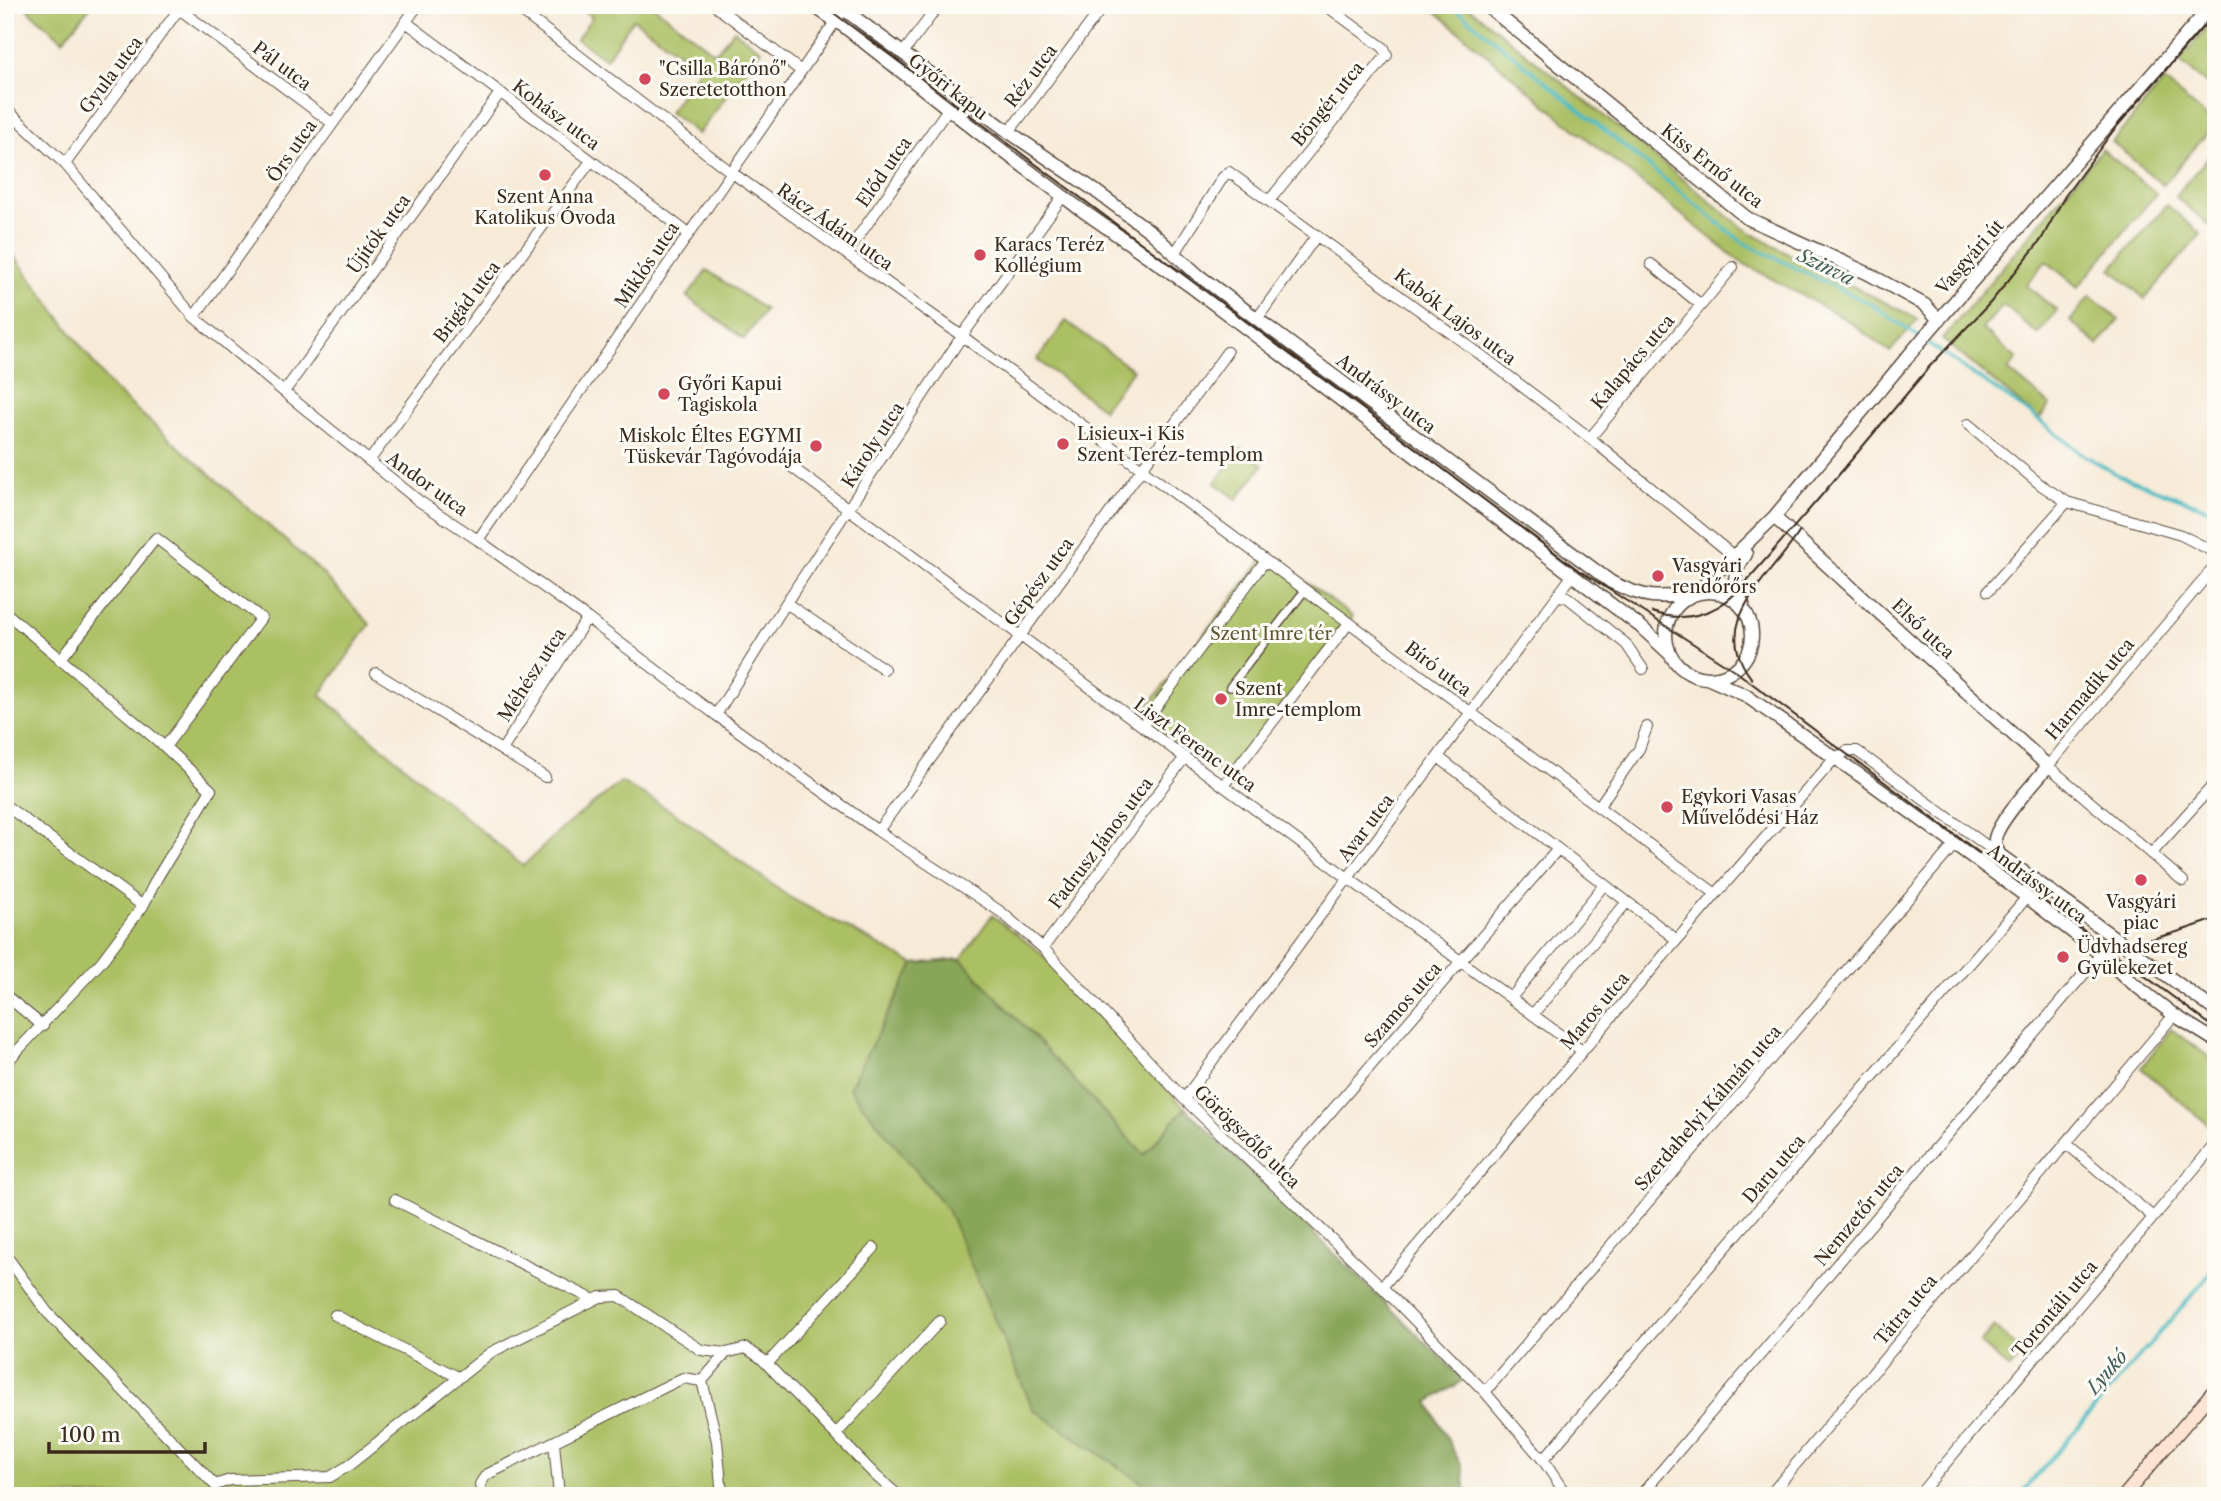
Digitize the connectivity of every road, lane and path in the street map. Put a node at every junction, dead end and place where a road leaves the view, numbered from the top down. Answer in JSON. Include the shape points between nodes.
{"nodes":[{"id":1,"x":418,"y":5,"type":"edge"},
{"id":2,"x":513,"y":5,"type":"edge"},
{"id":3,"x":714,"y":5,"type":"edge"},
{"id":4,"x":812,"y":5,"type":"edge"},
{"id":5,"x":939,"y":5,"type":"edge"},
{"id":6,"x":1104,"y":5,"type":"edge"},
{"id":7,"x":1325,"y":5,"type":"edge"},
{"id":8,"x":1486,"y":5,"type":"edge"},
{"id":9,"x":2212,"y":5,"type":"edge"},
{"id":10,"x":181,"y":7,"type":"edge"},
{"id":11,"x":839,"y":12,"type":"edge"},
{"id":12,"x":406,"y":22,"type":"junction"},
{"id":13,"x":903,"y":53,"type":"junction"},
{"id":14,"x":801,"y":71,"type":"junction"},
{"id":15,"x":500,"y":93,"type":"junction"},
{"id":16,"x":5,"y":108,"type":"edge"},
{"id":17,"x":948,"y":109,"type":"junction"},
{"id":18,"x":332,"y":123,"type":"junction"},
{"id":19,"x":1009,"y":132,"type":"junction"},
{"id":20,"x":591,"y":161,"type":"junction"},
{"id":21,"x":65,"y":164,"type":"junction"},
{"id":22,"x":731,"y":172,"type":"junction"},
{"id":23,"x":1073,"y":175,"type":"joint"},
{"id":24,"x":1063,"y":196,"type":"junction"},
{"id":25,"x":1269,"y":201,"type":"junction"},
{"id":26,"x":688,"y":233,"type":"junction"},
{"id":27,"x":1317,"y":235,"type":"junction"},
{"id":28,"x":846,"y":254,"type":"junction"},
{"id":29,"x":1174,"y":255,"type":"junction"},
{"id":30,"x":1651,"y":264,"type":"dead end"},
{"id":31,"x":1733,"y":267,"type":"dead end"},
{"id":32,"x":1701,"y":306,"type":"junction"},
{"id":33,"x":194,"y":317,"type":"junction"},
{"id":34,"x":1257,"y":319,"type":"junction"},
{"id":35,"x":1939,"y":320,"type":"junction"},
{"id":36,"x":962,"y":336,"type":"junction"},
{"id":37,"x":1227,"y":352,"type":"dead end"},
{"id":38,"x":284,"y":393,"type":"junction"},
{"id":39,"x":1968,"y":424,"type":"dead end"},
{"id":40,"x":1590,"y":438,"type":"junction"},
{"id":41,"x":369,"y":461,"type":"junction"},
{"id":42,"x":789,"y":465,"type":"dead end"},
{"id":43,"x":1142,"y":469,"type":"junction"},
{"id":44,"x":2067,"y":502,"type":"junction"},
{"id":45,"x":849,"y":510,"type":"junction"},
{"id":46,"x":1774,"y":517,"type":"junction"},
{"id":47,"x":1758,"y":534,"type":"junction"},
{"id":48,"x":478,"y":540,"type":"junction"},
{"id":49,"x":2216,"y":553,"type":"edge"},
{"id":50,"x":1735,"y":557,"type":"junction"},
{"id":51,"x":1265,"y":561,"type":"junction"},
{"id":52,"x":2216,"y":565,"type":"edge"},
{"id":53,"x":1572,"y":579,"type":"junction"},
{"id":54,"x":1305,"y":590,"type":"junction"},
{"id":55,"x":1988,"y":591,"type":"dead end"},
{"id":56,"x":1696,"y":593,"type":"junction"},
{"id":57,"x":1558,"y":596,"type":"junction"},
{"id":58,"x":786,"y":603,"type":"junction"},
{"id":59,"x":5,"y":612,"type":"edge"},
{"id":60,"x":1747,"y":614,"type":"junction"},
{"id":61,"x":587,"y":618,"type":"junction"},
{"id":62,"x":1349,"y":623,"type":"junction"},
{"id":63,"x":1020,"y":635,"type":"junction"},
{"id":64,"x":1670,"y":654,"type":"junction"},
{"id":65,"x":60,"y":660,"type":"junction"},
{"id":66,"x":884,"y":669,"type":"dead end"},
{"id":67,"x":1643,"y":669,"type":"dead end"},
{"id":68,"x":376,"y":673,"type":"dead end"},
{"id":69,"x":1707,"y":678,"type":"junction"},
{"id":70,"x":1230,"y":687,"type":"dead end"},
{"id":71,"x":1471,"y":713,"type":"junction"},
{"id":72,"x":716,"y":715,"type":"junction"},
{"id":73,"x":1142,"y":726,"type":"junction"},
{"id":74,"x":1647,"y":727,"type":"dead end"},
{"id":75,"x":165,"y":747,"type":"junction"},
{"id":76,"x":502,"y":750,"type":"junction"},
{"id":77,"x":1185,"y":757,"type":"junction"},
{"id":78,"x":1438,"y":757,"type":"junction"},
{"id":79,"x":1835,"y":758,"type":"junction"},
{"id":80,"x":2048,"y":766,"type":"junction"},
{"id":81,"x":545,"y":777,"type":"dead end"},
{"id":82,"x":2216,"y":782,"type":"edge"},
{"id":83,"x":1223,"y":786,"type":"junction"},
{"id":84,"x":5,"y":805,"type":"edge"},
{"id":85,"x":1599,"y":806,"type":"junction"},
{"id":86,"x":878,"y":831,"type":"junction"},
{"id":87,"x":1991,"y":842,"type":"junction"},
{"id":88,"x":1955,"y":844,"type":"junction"},
{"id":89,"x":1558,"y":849,"type":"junction"},
{"id":90,"x":1968,"y":853,"type":"junction"},
{"id":91,"x":2151,"y":853,"type":"junction"},
{"id":92,"x":1348,"y":878,"type":"junction"},
{"id":93,"x":2183,"y":881,"type":"dead end"},
{"id":94,"x":1604,"y":884,"type":"junction"},
{"id":95,"x":1716,"y":894,"type":"junction"},
{"id":96,"x":2027,"y":897,"type":"junction"},
{"id":97,"x":1627,"y":902,"type":"junction"},
{"id":98,"x":143,"y":906,"type":"junction"},
{"id":99,"x":1677,"y":940,"type":"junction"},
{"id":100,"x":1043,"y":948,"type":"junction"},
{"id":101,"x":2101,"y":954,"type":"junction"},
{"id":102,"x":1461,"y":961,"type":"junction"},
{"id":103,"x":5,"y":995,"type":"edge"},
{"id":104,"x":1511,"y":998,"type":"junction"},
{"id":105,"x":2216,"y":1011,"type":"edge"},
{"id":106,"x":1533,"y":1014,"type":"junction"},
{"id":107,"x":2174,"y":1015,"type":"junction"},
{"id":108,"x":43,"y":1026,"type":"junction"},
{"id":109,"x":2216,"y":1041,"type":"edge"},
{"id":110,"x":1583,"y":1051,"type":"junction"},
{"id":111,"x":5,"y":1064,"type":"edge"},
{"id":112,"x":1184,"y":1099,"type":"junction"},
{"id":113,"x":2216,"y":1143,"type":"edge"},
{"id":114,"x":2067,"y":1144,"type":"junction"},
{"id":115,"x":1271,"y":1181,"type":"junction"},
{"id":116,"x":395,"y":1200,"type":"dead end"},
{"id":117,"x":2153,"y":1217,"type":"junction"},
{"id":118,"x":874,"y":1248,"type":"dead end"},
{"id":119,"x":5,"y":1254,"type":"edge"},
{"id":120,"x":1382,"y":1287,"type":"junction"},
{"id":121,"x":594,"y":1300,"type":"junction"},
{"id":122,"x":335,"y":1315,"type":"dead end"},
{"id":123,"x":940,"y":1321,"type":"dead end"},
{"id":124,"x":726,"y":1353,"type":"junction"},
{"id":125,"x":767,"y":1364,"type":"junction"},
{"id":126,"x":458,"y":1377,"type":"junction"},
{"id":127,"x":702,"y":1381,"type":"junction"},
{"id":128,"x":2216,"y":1388,"type":"edge"},
{"id":129,"x":1485,"y":1392,"type":"junction"},
{"id":130,"x":836,"y":1433,"type":"junction"},
{"id":131,"x":554,"y":1443,"type":"junction"},
{"id":132,"x":1543,"y":1460,"type":"junction"},
{"id":133,"x":215,"y":1490,"type":"edge"},
{"id":134,"x":482,"y":1496,"type":"edge"},
{"id":135,"x":559,"y":1496,"type":"edge"},
{"id":136,"x":722,"y":1496,"type":"edge"},
{"id":137,"x":899,"y":1496,"type":"edge"},
{"id":138,"x":1567,"y":1496,"type":"edge"},
{"id":139,"x":1640,"y":1496,"type":"edge"},
{"id":140,"x":1769,"y":1496,"type":"edge"},
{"id":141,"x":1918,"y":1496,"type":"edge"},
{"id":142,"x":2124,"y":1496,"type":"edge"}],
"edges":[{"from":1,"to":12,"type":"street","name":"Örs utca"},
{"from":2,"to":22,"type":"street","name":"Rácz Ádám utca"},
{"from":3,"to":14,"type":"street"},
{"from":4,"to":11,"type":"street","name":"Győri kapu"},
{"from":5,"to":13,"type":"street"},
{"from":6,"to":19,"type":"street","name":"Réz utca"},
{"from":7,"to":25,"type":"street","name":"Böngér utca","via":[[1384,48],[1387,55]]},
{"from":8,"to":35,"type":"street","name":"Kiss Ernő utca","via":[[1747,218],[1867,273],[1925,305]]},
{"from":9,"to":35,"type":"street","name":"Vasgyári út"},
{"from":10,"to":18,"type":"street","name":"Pál utca"},
{"from":10,"to":21,"type":"street","name":"Gyula utca"},
{"from":11,"to":13,"type":"street","name":"Győri kapu"},
{"from":11,"to":14,"type":"street","name":"Miklós utca"},
{"from":11,"to":17,"type":"street","name":"Győri kapu"},
{"from":12,"to":15,"type":"street","name":"Kohász utca"},
{"from":12,"to":18,"type":"street","name":"Örs utca"},
{"from":13,"to":19,"type":"street","name":"Győri kapu"},
{"from":14,"to":22,"type":"street","name":"Miklós utca"},
{"from":15,"to":20,"type":"street","name":"Kohász utca"},
{"from":15,"to":38,"type":"street","name":"Újítók utca"},
{"from":16,"to":21,"type":"street","name":"Andor utca"},
{"from":17,"to":24,"type":"street","name":"Győri kapu"},
{"from":17,"to":28,"type":"street","name":"Előd utca"},
{"from":18,"to":33,"type":"street","name":"Örs utca"},
{"from":19,"to":23,"type":"street","name":"Győri kapu"},
{"from":20,"to":26,"type":"street","name":"Kohász utca"},
{"from":20,"to":41,"type":"street","name":"Brigád utca"},
{"from":21,"to":33,"type":"street","name":"Andor utca"},
{"from":22,"to":26,"type":"street","name":"Miklós utca"},
{"from":22,"to":28,"type":"street","name":"Rácz Ádám utca"},
{"from":23,"to":29,"type":"street","name":"Andrássy utca","via":[[1151,232]]},
{"from":24,"to":36,"type":"street","name":"Károly utca"},
{"from":24,"to":53,"type":"street","name":"Andrássy utca","via":[[1189,285]]},
{"from":25,"to":27,"type":"street","name":"Kabók Lajos utca"},
{"from":25,"to":29,"type":"street","name":"Kabók Lajos utca","via":[[1229,172]]},
{"from":26,"to":48,"type":"street","name":"Miklós utca"},
{"from":27,"to":34,"type":"street"},
{"from":27,"to":40,"type":"street","name":"Kabók Lajos utca"},
{"from":28,"to":36,"type":"street","name":"Rácz Ádám utca"},
{"from":29,"to":34,"type":"street","name":"Andrássy utca"},
{"from":30,"to":32,"type":"street"},
{"from":31,"to":32,"type":"street","name":"Kalapács utca"},
{"from":32,"to":40,"type":"street","name":"Kalapács utca"},
{"from":33,"to":38,"type":"street","name":"Andor utca"},
{"from":34,"to":56,"type":"street","name":"Andrássy utca","via":[[1611,582],[1636,595],[1656,598]]},
{"from":35,"to":46,"type":"street","name":"Vasgyári út"},
{"from":36,"to":43,"type":"street","name":"Rácz Ádám utca"},
{"from":36,"to":45,"type":"street","name":"Károly utca"},
{"from":37,"to":43,"type":"street","name":"Gépész utca"},
{"from":38,"to":41,"type":"street","name":"Andor utca"},
{"from":39,"to":44,"type":"street"},
{"from":40,"to":50,"type":"street","name":"Kabók Lajos utca"},
{"from":41,"to":48,"type":"street","name":"Andor utca"},
{"from":42,"to":45,"type":"street","name":"Liszt Ferenc utca"},
{"from":43,"to":51,"type":"street","name":"Bíró utca"},
{"from":43,"to":63,"type":"street","name":"Gépész utca"},
{"from":44,"to":49,"type":"street","via":[[2181,535]]},
{"from":44,"to":55,"type":"street"},
{"from":45,"to":58,"type":"street","name":"Károly utca"},
{"from":45,"to":63,"type":"street","name":"Liszt Ferenc utca"},
{"from":46,"to":47,"type":"street","name":"Vasgyári út"},
{"from":46,"to":80,"type":"street","name":"Első utca"},
{"from":47,"to":50,"type":"street","name":"Vasgyári út"},
{"from":47,"to":60,"type":"street","name":"Vasgyári út","via":[[1734,574]]},
{"from":48,"to":61,"type":"street","name":"Andor utca"},
{"from":50,"to":56,"type":"street","name":"Vasgyári út"},
{"from":51,"to":54,"type":"street","name":"Bíró utca"},
{"from":51,"to":73,"type":"street"},
{"from":52,"to":80,"type":"street","name":"Harmadik utca"},
{"from":53,"to":57,"type":"street","name":"Avar utca"},
{"from":53,"to":64,"type":"street","name":"Andrássy utca","via":[[1641,626]]},
{"from":54,"to":62,"type":"street","name":"Bíró utca"},
{"from":54,"to":70,"type":"street"},
{"from":56,"to":60,"type":"street","via":[[1724,594]]},
{"from":56,"to":64,"type":"street","via":[[1680,602],[1669,617],[1666,641]]},
{"from":57,"to":67,"type":"street","via":[[1567,597],[1626,644]]},
{"from":57,"to":71,"type":"street","name":"Avar utca"},
{"from":58,"to":66,"type":"street"},
{"from":58,"to":72,"type":"street","name":"Károly utca"},
{"from":59,"to":65,"type":"street"},
{"from":60,"to":69,"type":"street","via":[[1752,639],[1746,658],[1734,670]]},
{"from":61,"to":72,"type":"street","name":"Andor utca"},
{"from":61,"to":76,"type":"street","name":"Méhész utca"},
{"from":62,"to":71,"type":"street","name":"Bíró utca"},
{"from":62,"to":83,"type":"street"},
{"from":63,"to":73,"type":"street","name":"Liszt Ferenc utca"},
{"from":63,"to":86,"type":"street","name":"Gépész utca"},
{"from":64,"to":69,"type":"street","via":[[1685,672]]},
{"from":65,"to":75,"type":"street"},
{"from":65,"to":75,"type":"street","via":[[156,538],[261,618]]},
{"from":68,"to":76,"type":"street","name":"Méhész utca"},
{"from":69,"to":79,"type":"street","name":"Andrássy utca","via":[[1745,695]]},
{"from":71,"to":78,"type":"street","name":"Avar utca"},
{"from":71,"to":85,"type":"street","name":"Bíró utca"},
{"from":72,"to":86,"type":"street","name":"Andor utca"},
{"from":73,"to":77,"type":"street","name":"Liszt Ferenc utca"},
{"from":74,"to":85,"type":"street","via":[[1639,749]]},
{"from":75,"to":98,"type":"street","via":[[211,790]]},
{"from":76,"to":81,"type":"street","name":"Méhész utca"},
{"from":77,"to":83,"type":"street","name":"Liszt Ferenc utca"},
{"from":77,"to":100,"type":"street","name":"Fadrusz János utca"},
{"from":78,"to":89,"type":"street"},
{"from":78,"to":92,"type":"street","name":"Avar utca"},
{"from":79,"to":87,"type":"street","name":"Andrássy utca","via":[[1857,751]]},
{"from":79,"to":88,"type":"street","name":"Andrássy utca"},
{"from":79,"to":95,"type":"street","name":"Maros utca"},
{"from":80,"to":87,"type":"street","name":"Harmadik utca"},
{"from":80,"to":91,"type":"street"},
{"from":82,"to":91,"type":"street"},
{"from":83,"to":92,"type":"street","name":"Liszt Ferenc utca"},
{"from":84,"to":98,"type":"street"},
{"from":85,"to":95,"type":"street","name":"Bíró utca"},
{"from":86,"to":100,"type":"street","name":"Görögszőlő utca","via":[[1001,912]]},
{"from":87,"to":90,"type":"street","via":[[1977,853]]},
{"from":87,"to":105,"type":"street","name":"Andrássy utca","via":[[2000,855]]},
{"from":88,"to":90,"type":"street","name":"Andrássy utca"},
{"from":88,"to":129,"type":"street","name":"Szerdahelyi Kálmán utca"},
{"from":89,"to":94,"type":"street"},
{"from":89,"to":102,"type":"street","name":"Szamos utca"},
{"from":90,"to":96,"type":"street","name":"Andrássy utca"},
{"from":91,"to":93,"type":"street"},
{"from":92,"to":102,"type":"street","name":"Liszt Ferenc utca"},
{"from":92,"to":112,"type":"street","name":"Avar utca"},
{"from":94,"to":97,"type":"street"},
{"from":94,"to":104,"type":"street"},
{"from":95,"to":99,"type":"street","name":"Maros utca"},
{"from":96,"to":101,"type":"street","name":"Andrássy utca"},
{"from":96,"to":132,"type":"street","name":"Daru utca"},
{"from":97,"to":99,"type":"street"},
{"from":97,"to":106,"type":"street"},
{"from":98,"to":108,"type":"street","via":[[101,962]]},
{"from":99,"to":110,"type":"street","name":"Maros utca"},
{"from":100,"to":112,"type":"street","name":"Görögszőlő utca"},
{"from":101,"to":107,"type":"street","name":"Andrássy utca"},
{"from":101,"to":139,"type":"street","name":"Nemzetőr utca"},
{"from":102,"to":104,"type":"street","name":"Liszt Ferenc utca"},
{"from":102,"to":115,"type":"street","name":"Szamos utca"},
{"from":103,"to":108,"type":"street"},
{"from":104,"to":106,"type":"street","name":"Liszt Ferenc utca"},
{"from":106,"to":110,"type":"street","name":"Liszt Ferenc utca"},
{"from":107,"to":109,"type":"street","name":"Andrássy utca"},
{"from":107,"to":114,"type":"street","name":"Tátra utca"},
{"from":108,"to":111,"type":"street"},
{"from":110,"to":120,"type":"street","name":"Maros utca"},
{"from":112,"to":115,"type":"street","name":"Görögszőlő utca"},
{"from":113,"to":117,"type":"street","name":"Torontáli utca"},
{"from":114,"to":117,"type":"street"},
{"from":114,"to":140,"type":"street","name":"Tátra utca"},
{"from":115,"to":120,"type":"street","name":"Görögszőlő utca"},
{"from":116,"to":121,"type":"street"},
{"from":117,"to":141,"type":"street","name":"Torontáli utca"},
{"from":118,"to":125,"type":"street"},
{"from":119,"to":133,"type":"street","via":[[47,1312]]},
{"from":120,"to":129,"type":"street","name":"Görögszőlő utca"},
{"from":121,"to":124,"type":"street","via":[[619,1296],[701,1350]]},
{"from":121,"to":126,"type":"street","via":[[490,1353]]},
{"from":122,"to":126,"type":"street"},
{"from":123,"to":130,"type":"street"},
{"from":124,"to":125,"type":"street","via":[[746,1348]]},
{"from":124,"to":127,"type":"street"},
{"from":125,"to":130,"type":"street"},
{"from":126,"to":133,"type":"street","via":[[330,1477],[230,1480]]},
{"from":127,"to":131,"type":"street","via":[[683,1378]]},
{"from":127,"to":136,"type":"street","via":[[717,1441]]},
{"from":128,"to":142,"type":"main road"},
{"from":129,"to":132,"type":"street","name":"Görögszőlő utca"},
{"from":130,"to":137,"type":"street"},
{"from":131,"to":134,"type":"street","via":[[486,1475],[480,1484]]},
{"from":131,"to":135,"type":"street"},
{"from":132,"to":138,"type":"street","name":"Görögszőlő utca"}]}
